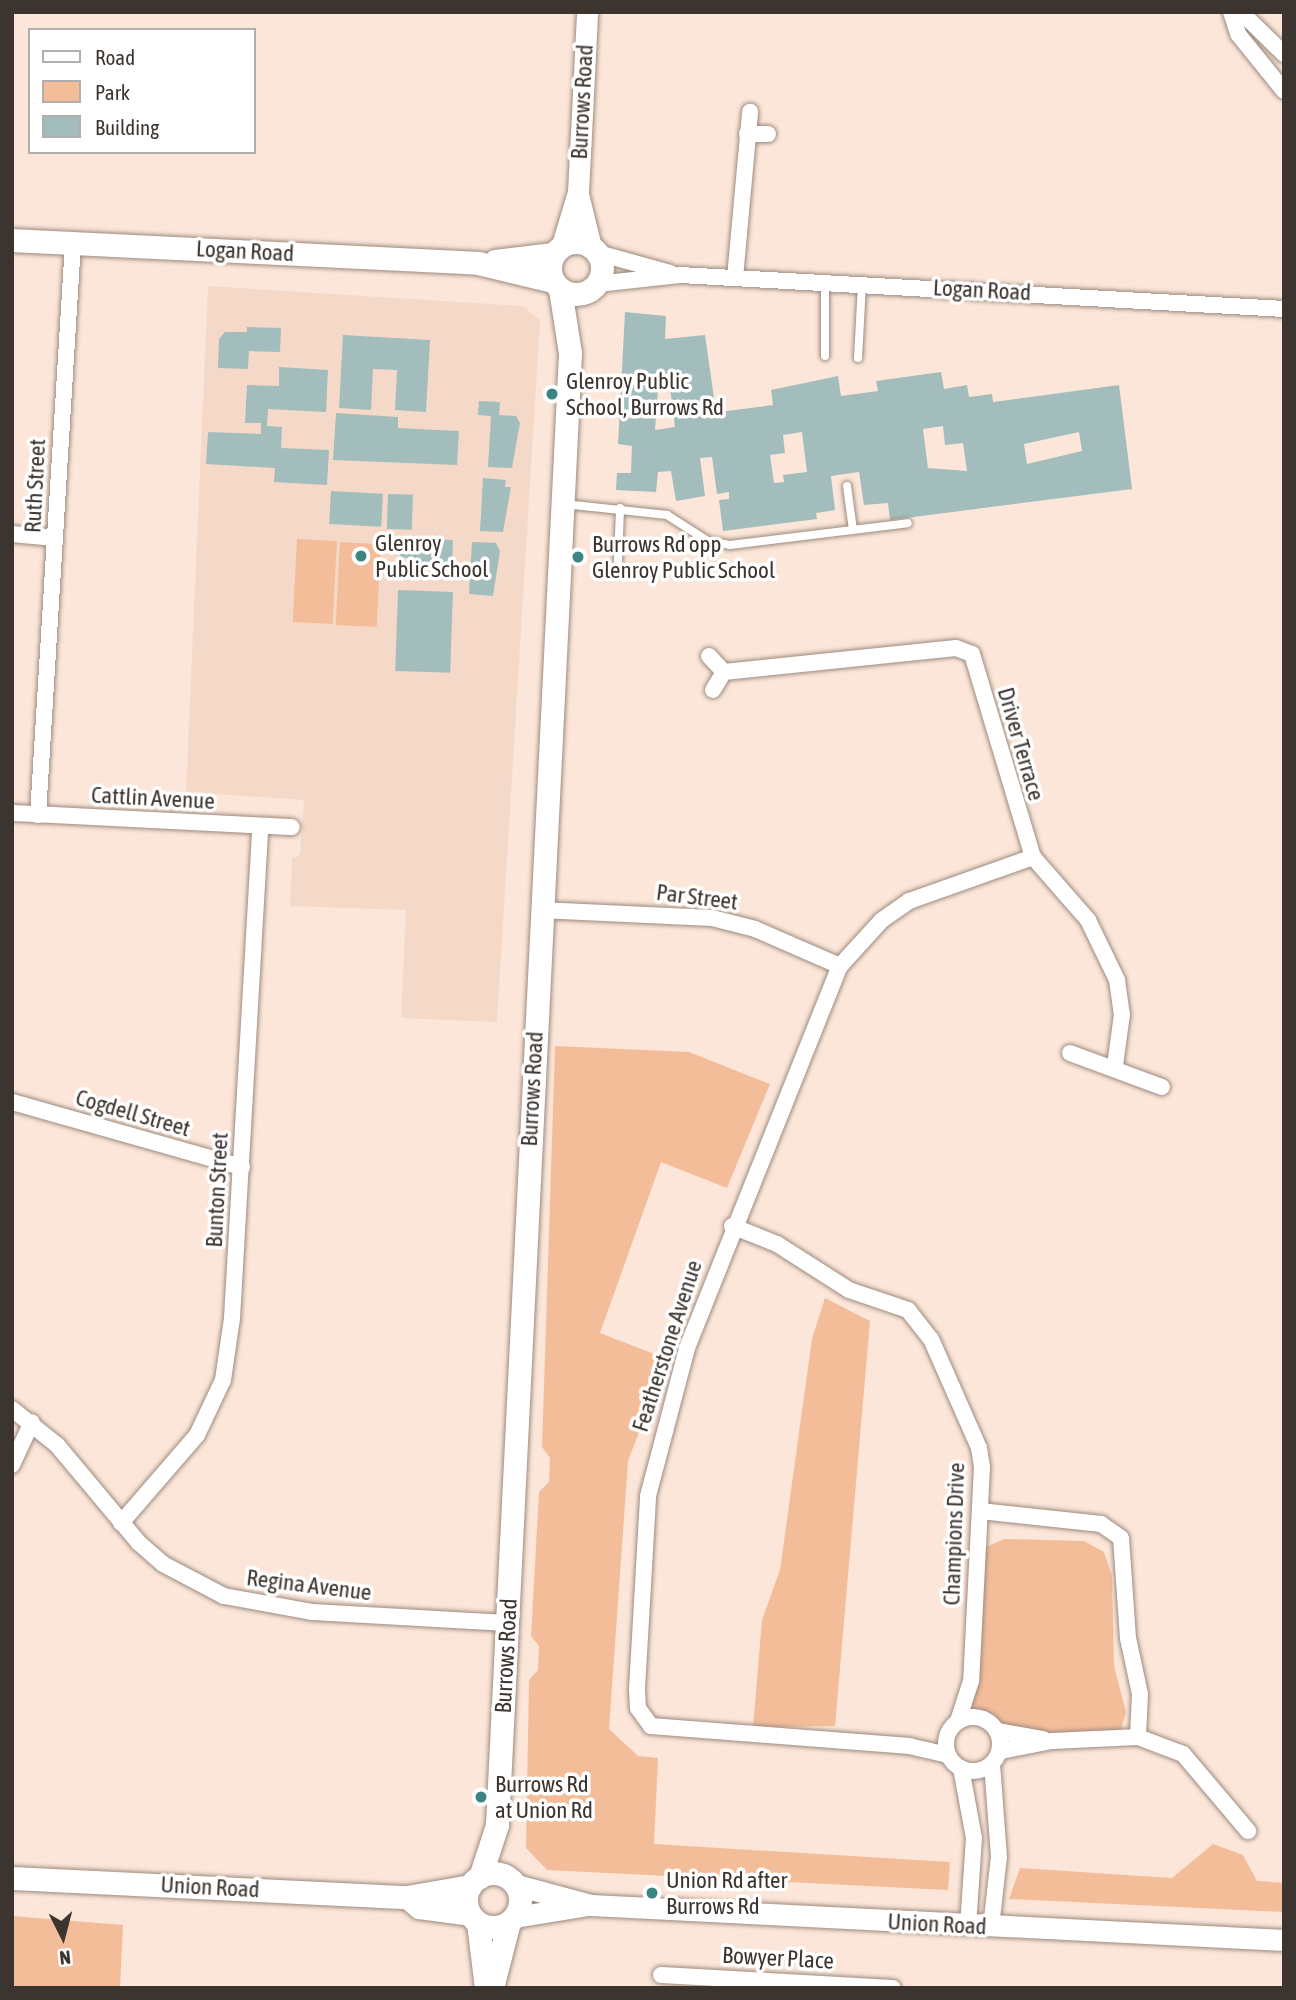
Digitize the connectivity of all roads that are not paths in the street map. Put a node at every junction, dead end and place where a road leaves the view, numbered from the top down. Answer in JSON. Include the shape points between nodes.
{"nodes":[{"id":1,"x":587,"y":12,"type":"edge"},
{"id":2,"x":1231,"y":12,"type":"edge"},
{"id":3,"x":1241,"y":12,"type":"edge"},
{"id":4,"x":1284,"y":54,"type":"edge"},
{"id":5,"x":1284,"y":91,"type":"edge"},
{"id":6,"x":750,"y":112,"type":"dead end"},
{"id":7,"x":747,"y":134,"type":"junction"},
{"id":8,"x":768,"y":134,"type":"dead end"},
{"id":9,"x":578,"y":192,"type":"junction"},
{"id":10,"x":12,"y":240,"type":"edge"},
{"id":11,"x":73,"y":243,"type":"junction"},
{"id":12,"x":557,"y":250,"type":"junction"},
{"id":13,"x":595,"y":250,"type":"junction"},
{"id":14,"x":478,"y":263,"type":"junction"},
{"id":15,"x":680,"y":275,"type":"junction"},
{"id":16,"x":735,"y":278,"type":"junction"},
{"id":17,"x":825,"y":282,"type":"junction"},
{"id":18,"x":862,"y":283,"type":"junction"},
{"id":19,"x":556,"y":285,"type":"junction"},
{"id":20,"x":592,"y":288,"type":"junction"},
{"id":21,"x":1284,"y":309,"type":"edge"},
{"id":22,"x":570,"y":353,"type":"junction"},
{"id":23,"x":825,"y":356,"type":"dead end"},
{"id":24,"x":858,"y":358,"type":"dead end"},
{"id":25,"x":847,"y":486,"type":"dead end"},
{"id":26,"x":561,"y":504,"type":"junction"},
{"id":27,"x":620,"y":508,"type":"junction"},
{"id":28,"x":908,"y":523,"type":"dead end"},
{"id":29,"x":853,"y":530,"type":"junction"},
{"id":30,"x":12,"y":534,"type":"edge"},
{"id":31,"x":55,"y":538,"type":"junction"},
{"id":32,"x":618,"y":561,"type":"dead end"},
{"id":33,"x":709,"y":656,"type":"dead end"},
{"id":34,"x":724,"y":672,"type":"junction"},
{"id":35,"x":713,"y":690,"type":"dead end"},
{"id":36,"x":12,"y":813,"type":"edge"},
{"id":37,"x":38,"y":815,"type":"junction"},
{"id":38,"x":260,"y":825,"type":"junction"},
{"id":39,"x":292,"y":827,"type":"dead end"},
{"id":40,"x":1033,"y":857,"type":"junction"},
{"id":41,"x":540,"y":910,"type":"junction"},
{"id":42,"x":840,"y":966,"type":"junction"},
{"id":43,"x":1070,"y":1053,"type":"dead end"},
{"id":44,"x":1115,"y":1066,"type":"junction"},
{"id":45,"x":1162,"y":1087,"type":"dead end"},
{"id":46,"x":12,"y":1102,"type":"edge"},
{"id":47,"x":242,"y":1167,"type":"junction"},
{"id":48,"x":732,"y":1226,"type":"junction"},
{"id":49,"x":12,"y":1409,"type":"edge"},
{"id":50,"x":32,"y":1422,"type":"junction"},
{"id":51,"x":12,"y":1465,"type":"edge"},
{"id":52,"x":980,"y":1511,"type":"junction"},
{"id":53,"x":121,"y":1523,"type":"junction"},
{"id":54,"x":508,"y":1623,"type":"junction"},
{"id":55,"x":971,"y":1681,"type":"junction"},
{"id":56,"x":991,"y":1725,"type":"junction"},
{"id":57,"x":953,"y":1726,"type":"junction"},
{"id":58,"x":1138,"y":1737,"type":"junction"},
{"id":59,"x":1052,"y":1741,"type":"junction"},
{"id":60,"x":909,"y":1746,"type":"junction"},
{"id":61,"x":948,"y":1755,"type":"junction"},
{"id":62,"x":996,"y":1758,"type":"junction"},
{"id":63,"x":961,"y":1768,"type":"junction"},
{"id":64,"x":498,"y":1825,"type":"junction"},
{"id":65,"x":1248,"y":1831,"type":"dead end"},
{"id":66,"x":12,"y":1878,"type":"edge"},
{"id":67,"x":475,"y":1881,"type":"junction"},
{"id":68,"x":512,"y":1881,"type":"junction"},
{"id":69,"x":407,"y":1897,"type":"junction"},
{"id":70,"x":591,"y":1905,"type":"junction"},
{"id":71,"x":474,"y":1919,"type":"junction"},
{"id":72,"x":512,"y":1920,"type":"junction"},
{"id":73,"x":968,"y":1926,"type":"junction"},
{"id":74,"x":991,"y":1927,"type":"junction"},
{"id":75,"x":1284,"y":1940,"type":"edge"},
{"id":76,"x":662,"y":1975,"type":"dead end"},
{"id":77,"x":486,"y":1988,"type":"edge"},
{"id":78,"x":492,"y":1988,"type":"edge"},
{"id":79,"x":893,"y":1988,"type":"edge"}],
"edges":[{"from":1,"to":9,"type":"street","name":"Burrows Road"},
{"from":2,"to":5,"type":"street","via":[[1238,34]]},
{"from":3,"to":4,"type":"street"},
{"from":6,"to":7,"type":"street"},
{"from":7,"to":8,"type":"street"},
{"from":7,"to":16,"type":"street"},
{"from":9,"to":12,"type":"street","name":"Burrows Road"},
{"from":9,"to":13,"type":"street","name":"Burrows Road"},
{"from":10,"to":11,"type":"main road","name":"Logan Road"},
{"from":11,"to":14,"type":"main road","name":"Logan Road"},
{"from":11,"to":31,"type":"street","name":"Ruth Street"},
{"from":12,"to":13,"type":"main road","via":[[577,241]]},
{"from":12,"to":14,"type":"main road","name":"Logan Road"},
{"from":12,"to":19,"type":"main road"},
{"from":13,"to":15,"type":"street","name":"Logan Road"},
{"from":13,"to":20,"type":"main road","via":[[602,269]]},
{"from":14,"to":19,"type":"main road","name":"Logan Road"},
{"from":15,"to":16,"type":"street","name":"Logan Road"},
{"from":15,"to":20,"type":"street","name":"Logan Road"},
{"from":16,"to":17,"type":"street","name":"Logan Road"},
{"from":17,"to":18,"type":"street","name":"Logan Road"},
{"from":17,"to":23,"type":"lane"},
{"from":18,"to":21,"type":"street","name":"Logan Road"},
{"from":18,"to":24,"type":"lane"},
{"from":19,"to":20,"type":"main road"},
{"from":19,"to":22,"type":"main road","name":"Burrows Road"},
{"from":20,"to":22,"type":"main road","name":"Burrows Road"},
{"from":22,"to":26,"type":"main road","name":"Burrows Road"},
{"from":25,"to":29,"type":"lane"},
{"from":26,"to":27,"type":"lane"},
{"from":26,"to":41,"type":"main road","name":"Burrows Road"},
{"from":27,"to":29,"type":"lane","via":[[667,515],[717,544]]},
{"from":27,"to":32,"type":"lane"},
{"from":28,"to":29,"type":"lane"},
{"from":30,"to":31,"type":"street"},
{"from":31,"to":37,"type":"street","name":"Ruth Street"},
{"from":33,"to":34,"type":"street"},
{"from":34,"to":35,"type":"street"},
{"from":34,"to":40,"type":"street","name":"Driver Terrace","via":[[965,648],[974,662]]},
{"from":36,"to":37,"type":"street","name":"Cattlin Avenue"},
{"from":37,"to":38,"type":"street","name":"Cattlin Avenue"},
{"from":38,"to":39,"type":"street","name":"Cattlin Avenue"},
{"from":38,"to":47,"type":"street","name":"Bunton Street"},
{"from":40,"to":42,"type":"street","name":"Featherstone Avenue","via":[[909,901],[882,920]]},
{"from":40,"to":44,"type":"street","name":"Driver Terrace","via":[[1064,888],[1106,950],[1122,1014]]},
{"from":41,"to":42,"type":"street","name":"Par Street","via":[[712,918],[755,929]]},
{"from":41,"to":54,"type":"main road","name":"Burrows Road"},
{"from":42,"to":48,"type":"street","name":"Featherstone Avenue"},
{"from":43,"to":44,"type":"street"},
{"from":44,"to":45,"type":"street"},
{"from":46,"to":47,"type":"street","name":"Cogdell Street"},
{"from":47,"to":53,"type":"street","name":"Bunton Street","via":[[223,1380],[197,1435]]},
{"from":48,"to":52,"type":"street","name":"Champions Drive","via":[[777,1244],[849,1290],[908,1310],[922,1322],[979,1448]]},
{"from":48,"to":60,"type":"street","name":"Featherstone Avenue","via":[[687,1348],[651,1469],[638,1708],[652,1726],[664,1731]]},
{"from":49,"to":50,"type":"street","name":"Regina Avenue"},
{"from":50,"to":51,"type":"street"},
{"from":50,"to":53,"type":"street","name":"Regina Avenue"},
{"from":52,"to":55,"type":"street","name":"Champions Drive"},
{"from":52,"to":58,"type":"street","via":[[1101,1524],[1121,1538],[1128,1638],[1140,1695]]},
{"from":53,"to":54,"type":"street","name":"Regina Avenue","via":[[163,1564],[223,1596],[312,1612]]},
{"from":54,"to":64,"type":"main road","name":"Burrows Road"},
{"from":55,"to":56,"type":"street","name":"Champions Drive"},
{"from":55,"to":57,"type":"street","name":"Champions Drive"},
{"from":56,"to":57,"type":"street"},
{"from":56,"to":59,"type":"street"},
{"from":56,"to":62,"type":"street"},
{"from":57,"to":60,"type":"street","name":"Featherstone Avenue"},
{"from":57,"to":61,"type":"street"},
{"from":58,"to":59,"type":"street"},
{"from":58,"to":65,"type":"street","via":[[1183,1754]]},
{"from":59,"to":62,"type":"street"},
{"from":60,"to":61,"type":"street","name":"Featherstone Avenue"},
{"from":61,"to":63,"type":"street"},
{"from":62,"to":63,"type":"street","via":[[977,1771]]},
{"from":62,"to":74,"type":"street","via":[[999,1857]]},
{"from":63,"to":73,"type":"street","via":[[974,1838]]},
{"from":64,"to":67,"type":"main road","name":"Burrows Road"},
{"from":64,"to":68,"type":"main road","name":"Burrows Road"},
{"from":66,"to":69,"type":"main road","name":"Union Road"},
{"from":67,"to":68,"type":"main road"},
{"from":67,"to":69,"type":"main road","name":"Union Road"},
{"from":67,"to":71,"type":"main road"},
{"from":68,"to":70,"type":"street","name":"Union Road"},
{"from":68,"to":72,"type":"main road","via":[[520,1901]]},
{"from":69,"to":71,"type":"main road","name":"Union Road","via":[[419,1907]]},
{"from":70,"to":72,"type":"street","name":"Union Road"},
{"from":70,"to":73,"type":"street","name":"Union Road"},
{"from":71,"to":72,"type":"main road","via":[[494,1927]]},
{"from":71,"to":77,"type":"main road"},
{"from":72,"to":78,"type":"main road"},
{"from":73,"to":74,"type":"street","name":"Union Road"},
{"from":74,"to":75,"type":"street","name":"Union Road"},
{"from":76,"to":79,"type":"street","name":"Bowyer Place"}]}
